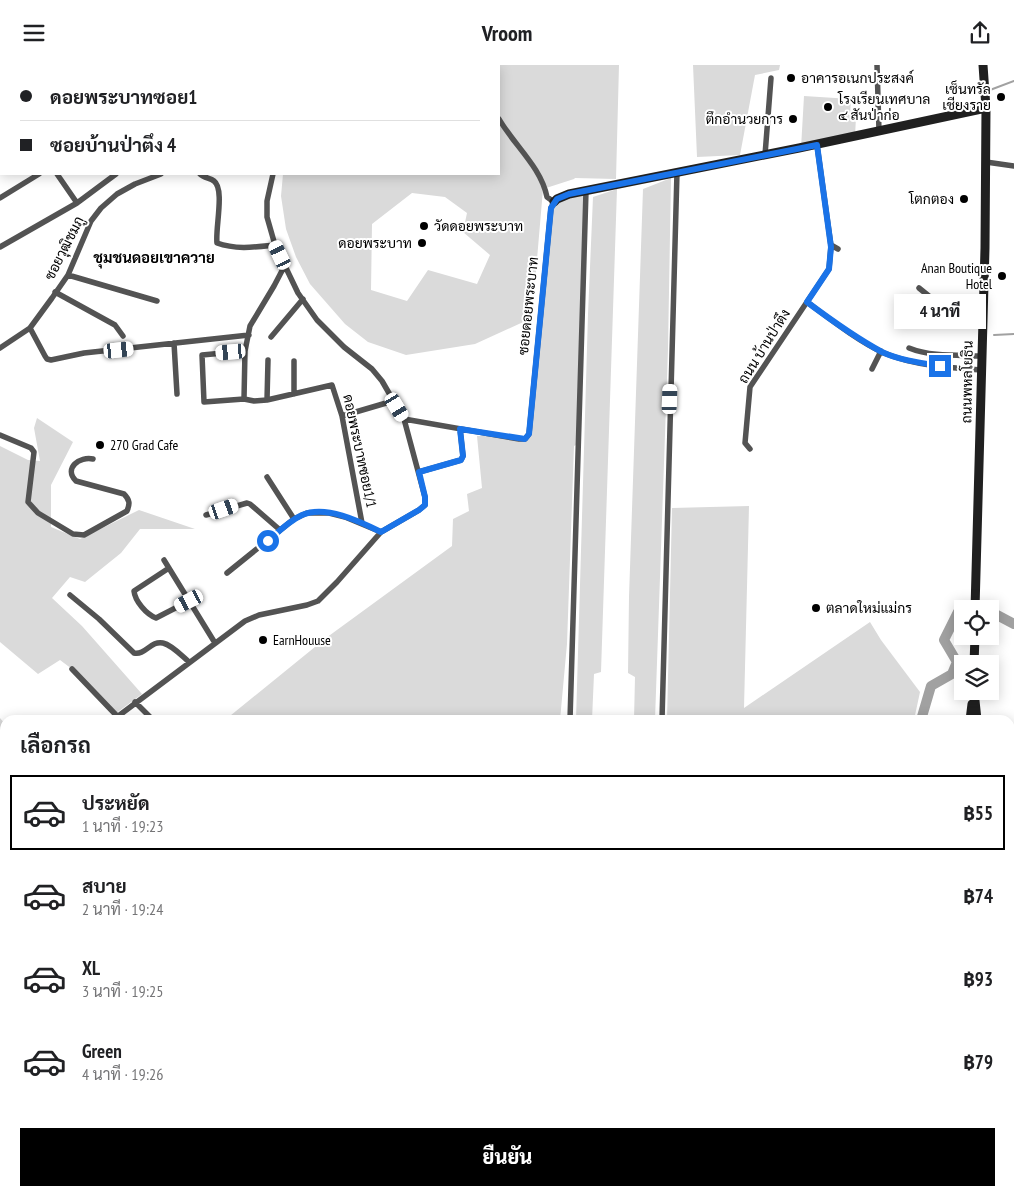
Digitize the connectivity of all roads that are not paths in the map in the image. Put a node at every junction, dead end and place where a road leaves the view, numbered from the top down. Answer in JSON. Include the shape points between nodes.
{"nodes":[{"id":1,"x":877,"y":65,"type":"edge"},
{"id":2,"x":983,"y":65,"type":"edge"},
{"id":3,"x":771,"y":78,"type":"dead end"},
{"id":4,"x":986,"y":108,"type":"junction"},
{"id":5,"x":500,"y":121,"type":"edge"},
{"id":6,"x":879,"y":131,"type":"junction"},
{"id":7,"x":817,"y":145,"type":"junction"},
{"id":8,"x":766,"y":155,"type":"junction"},
{"id":9,"x":986,"y":161,"type":"junction"},
{"id":10,"x":1014,"y":166,"type":"edge"},
{"id":11,"x":677,"y":172,"type":"junction"},
{"id":12,"x":37,"y":175,"type":"edge"},
{"id":13,"x":58,"y":175,"type":"edge"},
{"id":14,"x":115,"y":175,"type":"edge"},
{"id":15,"x":158,"y":175,"type":"edge"},
{"id":16,"x":201,"y":175,"type":"edge"},
{"id":17,"x":273,"y":175,"type":"edge"},
{"id":18,"x":586,"y":191,"type":"junction"},
{"id":19,"x":0,"y":198,"type":"edge"},
{"id":20,"x":554,"y":202,"type":"junction"},
{"id":21,"x":77,"y":203,"type":"junction"},
{"id":22,"x":275,"y":245,"type":"junction"},
{"id":23,"x":830,"y":245,"type":"junction"},
{"id":24,"x":0,"y":247,"type":"edge"},
{"id":25,"x":838,"y":249,"type":"dead end"},
{"id":26,"x":285,"y":265,"type":"junction"},
{"id":27,"x":68,"y":275,"type":"junction"},
{"id":28,"x":919,"y":288,"type":"dead end"},
{"id":29,"x":55,"y":292,"type":"junction"},
{"id":30,"x":303,"y":299,"type":"junction"},
{"id":31,"x":157,"y":301,"type":"dead end"},
{"id":32,"x":807,"y":302,"type":"junction"},
{"id":33,"x":983,"y":313,"type":"junction"},
{"id":34,"x":30,"y":328,"type":"junction"},
{"id":35,"x":123,"y":335,"type":"dead end"},
{"id":36,"x":249,"y":335,"type":"junction"},
{"id":37,"x":271,"y":337,"type":"dead end"},
{"id":38,"x":174,"y":343,"type":"junction"},
{"id":39,"x":0,"y":348,"type":"edge"},
{"id":40,"x":909,"y":348,"type":"dead end"},
{"id":41,"x":245,"y":351,"type":"junction"},
{"id":42,"x":882,"y":352,"type":"junction"},
{"id":43,"x":982,"y":356,"type":"junction"},
{"id":44,"x":268,"y":360,"type":"dead end"},
{"id":45,"x":294,"y":361,"type":"dead end"},
{"id":46,"x":872,"y":369,"type":"dead end"},
{"id":47,"x":982,"y":370,"type":"junction"},
{"id":48,"x":294,"y":393,"type":"junction"},
{"id":49,"x":177,"y":394,"type":"dead end"},
{"id":50,"x":244,"y":399,"type":"junction"},
{"id":51,"x":267,"y":400,"type":"junction"},
{"id":52,"x":393,"y":401,"type":"junction"},
{"id":53,"x":342,"y":416,"type":"junction"},
{"id":54,"x":404,"y":419,"type":"junction"},
{"id":55,"x":460,"y":429,"type":"junction"},
{"id":56,"x":0,"y":435,"type":"edge"},
{"id":57,"x":750,"y":449,"type":"dead end"},
{"id":58,"x":93,"y":459,"type":"dead end"},
{"id":59,"x":419,"y":472,"type":"junction"},
{"id":60,"x":267,"y":477,"type":"dead end"},
{"id":61,"x":206,"y":515,"type":"dead end"},
{"id":62,"x":294,"y":519,"type":"junction"},
{"id":63,"x":362,"y":523,"type":"junction"},
{"id":64,"x":280,"y":530,"type":"junction"},
{"id":65,"x":381,"y":532,"type":"junction"},
{"id":66,"x":164,"y":560,"type":"dead end"},
{"id":67,"x":169,"y":568,"type":"junction"},
{"id":68,"x":227,"y":573,"type":"dead end"},
{"id":69,"x":70,"y":595,"type":"dead end"},
{"id":70,"x":975,"y":600,"type":"edge"},
{"id":71,"x":189,"y":601,"type":"junction"},
{"id":72,"x":215,"y":643,"type":"junction"},
{"id":73,"x":189,"y":662,"type":"junction"},
{"id":74,"x":72,"y":669,"type":"dead end"},
{"id":75,"x":973,"y":700,"type":"edge"},
{"id":76,"x":975,"y":700,"type":"edge"},
{"id":77,"x":135,"y":702,"type":"junction"},
{"id":78,"x":112,"y":715,"type":"edge"},
{"id":79,"x":119,"y":715,"type":"edge"},
{"id":80,"x":148,"y":715,"type":"edge"},
{"id":81,"x":570,"y":715,"type":"edge"},
{"id":82,"x":662,"y":715,"type":"edge"},
{"id":83,"x":971,"y":715,"type":"edge"},
{"id":84,"x":976,"y":715,"type":"edge"}],
"edges":[{"from":1,"to":6,"type":"street"},
{"from":2,"to":4,"type":"main road","name":"ถนนพหลโยธิน"},
{"from":3,"to":8,"type":"street"},
{"from":4,"to":6,"type":"main road"},
{"from":4,"to":9,"type":"main road","name":"ถนนพหลโยธิน"},
{"from":5,"to":20,"type":"street","via":[[537,173],[546,197]]},
{"from":6,"to":7,"type":"main road"},
{"from":7,"to":8,"type":"main road"},
{"from":7,"to":23,"type":"street","name":"ถนน บ้านป่าตึง"},
{"from":8,"to":11,"type":"main road"},
{"from":9,"to":10,"type":"street"},
{"from":9,"to":33,"type":"main road","name":"ถนนพหลโยธิน"},
{"from":11,"to":18,"type":"main road"},
{"from":11,"to":82,"type":"street"},
{"from":12,"to":19,"type":"street"},
{"from":13,"to":21,"type":"street"},
{"from":14,"to":21,"type":"street"},
{"from":15,"to":27,"type":"street","name":"ซอยวุฒิชมภู","via":[[135,184],[101,208]]},
{"from":16,"to":22,"type":"street","via":[[214,181],[218,187],[217,243],[242,248]]},
{"from":17,"to":22,"type":"street","via":[[267,217]]},
{"from":18,"to":20,"type":"main road","via":[[562,196]]},
{"from":18,"to":81,"type":"street"},
{"from":20,"to":55,"type":"street","name":"ซอยดอยพระบาท","via":[[529,434],[520,439]]},
{"from":21,"to":24,"type":"street"},
{"from":22,"to":26,"type":"street"},
{"from":23,"to":25,"type":"street"},
{"from":23,"to":32,"type":"street","name":"ถนน บ้านป่าตึง","via":[[829,269]]},
{"from":26,"to":30,"type":"street"},
{"from":26,"to":36,"type":"street","via":[[250,326]]},
{"from":27,"to":29,"type":"street","name":"ซอยวุฒิชมภู"},
{"from":27,"to":31,"type":"street"},
{"from":28,"to":33,"type":"street","via":[[935,301]]},
{"from":29,"to":34,"type":"street","name":"ซอยวุฒิชมภู"},
{"from":29,"to":35,"type":"street","via":[[115,325]]},
{"from":30,"to":37,"type":"street"},
{"from":30,"to":52,"type":"street","via":[[317,320],[372,369]]},
{"from":32,"to":42,"type":"street"},
{"from":32,"to":57,"type":"street","name":"ถนน บ้านป่าตึง","via":[[750,387],[745,443]]},
{"from":33,"to":43,"type":"main road","name":"ถนนพหลโยธิน"},
{"from":34,"to":38,"type":"street","via":[[44,356],[51,360]]},
{"from":34,"to":39,"type":"street","name":"ซอยวุฒิชมภู"},
{"from":36,"to":38,"type":"street"},
{"from":36,"to":41,"type":"street"},
{"from":38,"to":49,"type":"street"},
{"from":40,"to":43,"type":"street","via":[[948,355]]},
{"from":41,"to":50,"type":"street"},
{"from":41,"to":50,"type":"street","name":"ดอยพระบาทซอย1/1","via":[[202,355],[204,402]]},
{"from":42,"to":46,"type":"street"},
{"from":42,"to":47,"type":"street","via":[[921,363]]},
{"from":43,"to":47,"type":"main road","name":"ถนนพหลโยธิน"},
{"from":44,"to":51,"type":"street"},
{"from":45,"to":48,"type":"street"},
{"from":47,"to":70,"type":"main road","name":"ถนนพหลโยธิน"},
{"from":48,"to":51,"type":"street","name":"ดอยพระบาทซอย1/1"},
{"from":48,"to":53,"type":"street","name":"ดอยพระบาทซอย1/1","via":[[332,385]]},
{"from":50,"to":51,"type":"street","name":"ดอยพระบาทซอย1/1"},
{"from":52,"to":53,"type":"street"},
{"from":52,"to":54,"type":"street"},
{"from":53,"to":63,"type":"street","name":"ดอยพระบาทซอย1/1"},
{"from":54,"to":55,"type":"street","name":"ซอยดอยพระบาท"},
{"from":54,"to":59,"type":"street"},
{"from":55,"to":59,"type":"street","via":[[461,460]]},
{"from":56,"to":58,"type":"street","via":[[34,452],[27,498],[30,506],[73,534],[84,535],[127,511],[130,505],[124,494],[76,481],[70,473],[71,468],[86,458]]},
{"from":59,"to":65,"type":"street","via":[[425,505]]},
{"from":60,"to":62,"type":"street"},
{"from":61,"to":64,"type":"street","via":[[247,503]]},
{"from":62,"to":63,"type":"street","via":[[307,513],[320,513]]},
{"from":62,"to":64,"type":"street"},
{"from":63,"to":65,"type":"street"},
{"from":64,"to":68,"type":"street"},
{"from":65,"to":72,"type":"street","via":[[318,601],[259,615]]},
{"from":66,"to":67,"type":"street"},
{"from":67,"to":71,"type":"street"},
{"from":67,"to":71,"type":"street","via":[[134,591],[137,600],[156,618]]},
{"from":69,"to":73,"type":"street","via":[[134,653],[142,653],[156,643],[163,643]]},
{"from":71,"to":72,"type":"street"},
{"from":72,"to":73,"type":"street"},
{"from":73,"to":77,"type":"street"},
{"from":74,"to":78,"type":"street"},
{"from":75,"to":83,"type":"main road"},
{"from":76,"to":84,"type":"main road"},
{"from":77,"to":79,"type":"street"},
{"from":77,"to":80,"type":"street"}]}
